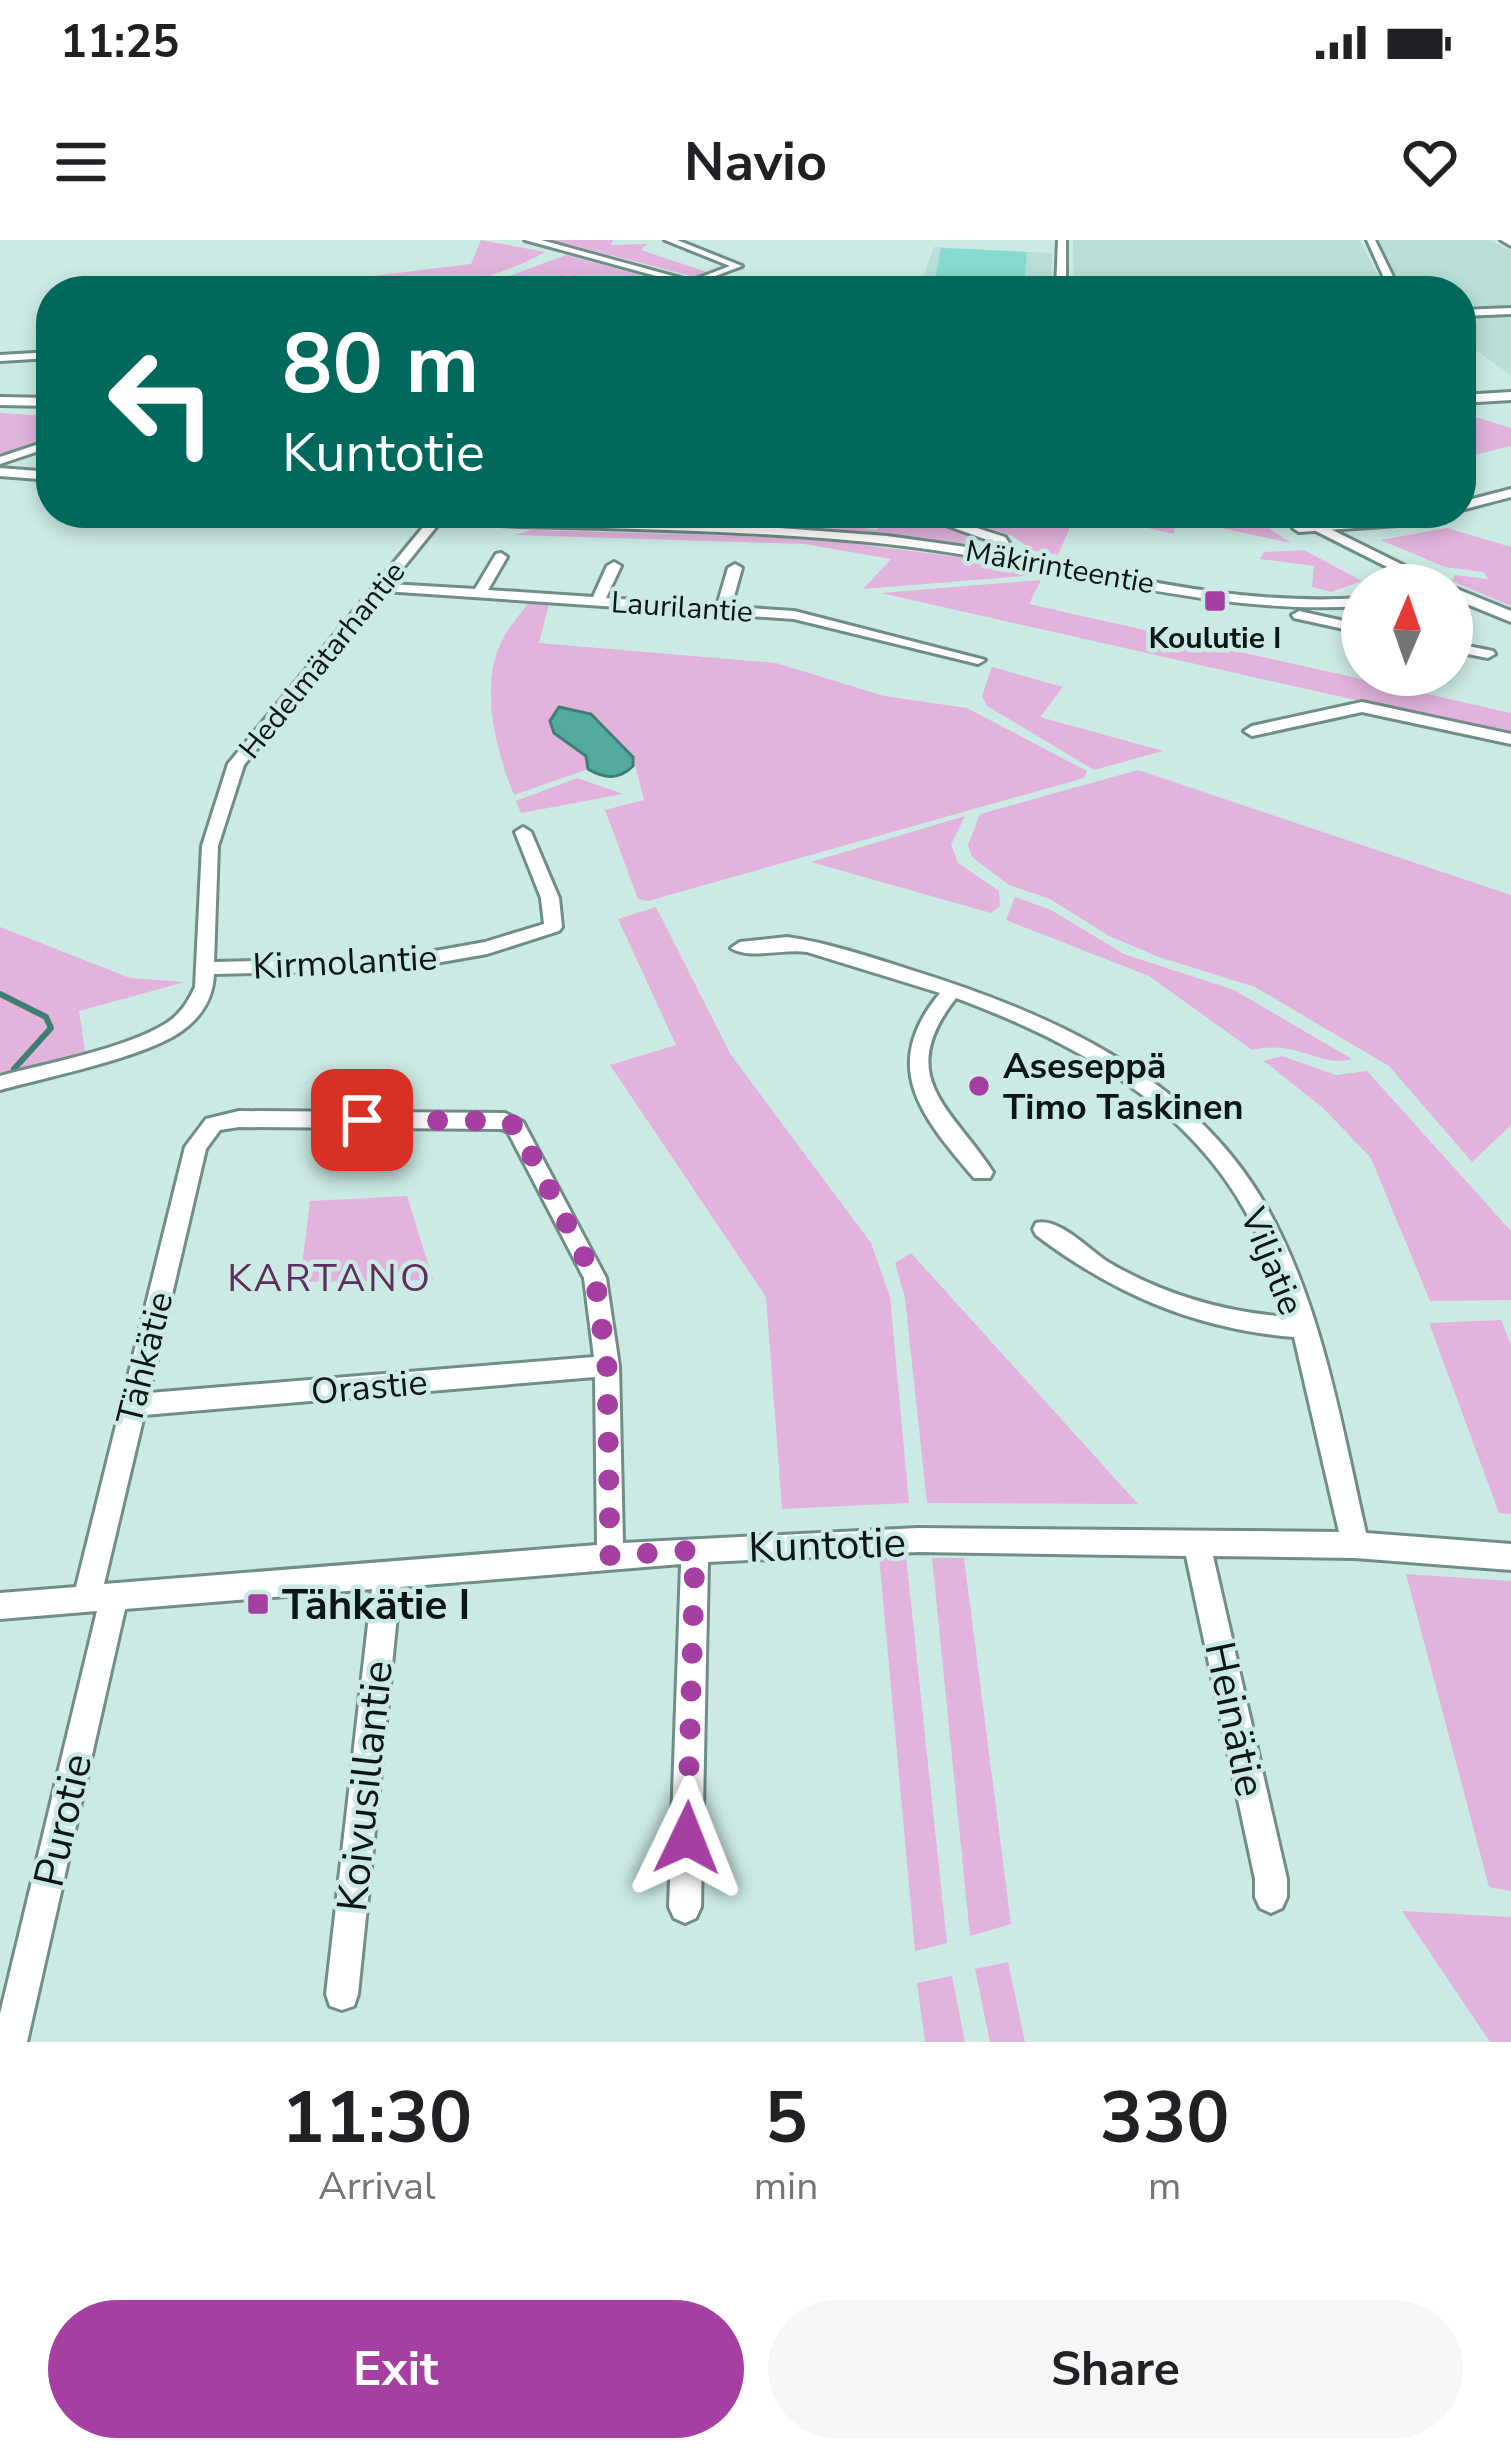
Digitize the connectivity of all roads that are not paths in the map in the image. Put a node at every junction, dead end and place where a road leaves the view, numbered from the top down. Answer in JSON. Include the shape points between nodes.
{"nodes":[{"id":1,"x":530,"y":240,"type":"edge"},
{"id":2,"x":669,"y":240,"type":"edge"},
{"id":3,"x":1062,"y":240,"type":"edge"},
{"id":4,"x":1371,"y":240,"type":"edge"},
{"id":5,"x":667,"y":276,"type":"edge"},
{"id":6,"x":712,"y":276,"type":"edge"},
{"id":7,"x":1061,"y":276,"type":"edge"},
{"id":8,"x":1388,"y":276,"type":"edge"},
{"id":9,"x":1511,"y":311,"type":"edge"},
{"id":10,"x":1476,"y":312,"type":"edge"},
{"id":11,"x":36,"y":357,"type":"edge"},
{"id":12,"x":0,"y":358,"type":"edge"},
{"id":13,"x":1511,"y":393,"type":"edge"},
{"id":14,"x":1476,"y":395,"type":"edge"},
{"id":15,"x":0,"y":397,"type":"edge"},
{"id":16,"x":36,"y":398,"type":"edge"},
{"id":17,"x":36,"y":448,"type":"edge"},
{"id":18,"x":0,"y":460,"type":"edge"},
{"id":19,"x":0,"y":472,"type":"edge"},
{"id":20,"x":36,"y":475,"type":"edge"},
{"id":21,"x":1511,"y":493,"type":"edge"},
{"id":22,"x":1476,"y":502,"type":"edge"},
{"id":23,"x":429,"y":528,"type":"edge"},
{"id":24,"x":656,"y":528,"type":"edge"},
{"id":25,"x":964,"y":528,"type":"edge"},
{"id":26,"x":1308,"y":528,"type":"edge"},
{"id":27,"x":501,"y":557,"type":"dead end"},
{"id":28,"x":1012,"y":557,"type":"junction"},
{"id":29,"x":1383,"y":564,"type":"edge"},
{"id":30,"x":614,"y":566,"type":"dead end"},
{"id":31,"x":735,"y":568,"type":"dead end"},
{"id":32,"x":381,"y":587,"type":"junction"},
{"id":33,"x":479,"y":594,"type":"junction"},
{"id":34,"x":598,"y":602,"type":"junction"},
{"id":35,"x":1341,"y":603,"type":"edge"},
{"id":36,"x":1473,"y":603,"type":"edge"},
{"id":37,"x":1283,"y":605,"type":"junction"},
{"id":38,"x":723,"y":609,"type":"junction"},
{"id":39,"x":1473,"y":609,"type":"edge"},
{"id":40,"x":1511,"y":622,"type":"edge"},
{"id":41,"x":1341,"y":624,"type":"edge"},
{"id":42,"x":1473,"y":651,"type":"edge"},
{"id":43,"x":1488,"y":654,"type":"dead end"},
{"id":44,"x":979,"y":660,"type":"dead end"},
{"id":45,"x":1252,"y":731,"type":"dead end"},
{"id":46,"x":1511,"y":739,"type":"edge"},
{"id":47,"x":523,"y":832,"type":"dead end"},
{"id":48,"x":740,"y":948,"type":"dead end"},
{"id":49,"x":205,"y":968,"type":"junction"},
{"id":50,"x":952,"y":991,"type":"junction"},
{"id":51,"x":0,"y":1083,"type":"edge"},
{"id":52,"x":982,"y":1172,"type":"dead end"},
{"id":53,"x":1044,"y":1229,"type":"dead end"},
{"id":54,"x":1300,"y":1328,"type":"junction"},
{"id":55,"x":607,"y":1366,"type":"junction"},
{"id":56,"x":132,"y":1405,"type":"junction"},
{"id":57,"x":1196,"y":1541,"type":"junction"},
{"id":58,"x":1355,"y":1545,"type":"junction"},
{"id":59,"x":695,"y":1550,"type":"junction"},
{"id":60,"x":610,"y":1556,"type":"junction"},
{"id":61,"x":1511,"y":1557,"type":"edge"},
{"id":62,"x":387,"y":1577,"type":"junction"},
{"id":63,"x":101,"y":1598,"type":"junction"},
{"id":64,"x":0,"y":1606,"type":"edge"},
{"id":65,"x":1271,"y":1897,"type":"dead end"},
{"id":66,"x":685,"y":1907,"type":"dead end"},
{"id":67,"x":342,"y":1994,"type":"dead end"},
{"id":68,"x":10,"y":2042,"type":"edge"}],
"edges":[{"from":1,"to":5,"type":"main road"},
{"from":2,"to":6,"type":"street","via":[[738,266]]},
{"from":3,"to":7,"type":"street"},
{"from":4,"to":8,"type":"street"},
{"from":9,"to":10,"type":"street"},
{"from":11,"to":12,"type":"street"},
{"from":13,"to":14,"type":"main road"},
{"from":15,"to":16,"type":"main road"},
{"from":17,"to":18,"type":"street"},
{"from":19,"to":20,"type":"street"},
{"from":21,"to":22,"type":"street"},
{"from":23,"to":32,"type":"street","name":"Hedelmätarhantie"},
{"from":24,"to":28,"type":"street","name":"Mäkirinteentie","via":[[876,538]]},
{"from":25,"to":28,"type":"street","via":[[1000,540]]},
{"from":26,"to":29,"type":"main road"},
{"from":27,"to":33,"type":"street"},
{"from":28,"to":37,"type":"street","name":"Mäkirinteentie"},
{"from":30,"to":34,"type":"street"},
{"from":31,"to":38,"type":"street"},
{"from":32,"to":33,"type":"street","name":"Laurilantie"},
{"from":32,"to":49,"type":"street","name":"Hedelmätarhantie","via":[[236,764],[210,846]]},
{"from":33,"to":34,"type":"street","name":"Laurilantie"},
{"from":34,"to":38,"type":"street","name":"Laurilantie"},
{"from":35,"to":37,"type":"street","name":"Mäkirinteentie"},
{"from":36,"to":40,"type":"main road"},
{"from":37,"to":41,"type":"street"},
{"from":38,"to":44,"type":"street","name":"Laurilantie","via":[[807,616]]},
{"from":39,"to":40,"type":"main road"},
{"from":42,"to":43,"type":"street"},
{"from":45,"to":46,"type":"street","via":[[1362,707]]},
{"from":47,"to":49,"type":"street","name":"Kirmolantie","via":[[554,927],[396,964]]},
{"from":48,"to":50,"type":"street","name":"Viljatie","via":[[808,946]]},
{"from":49,"to":51,"type":"street","name":"Hedelmätarhantie","via":[[194,1010],[172,1029]]},
{"from":50,"to":52,"type":"street","via":[[932,1011],[921,1040],[922,1093]]},
{"from":50,"to":54,"type":"street","name":"Viljatie","via":[[1103,1054],[1191,1127],[1252,1202]]},
{"from":53,"to":54,"type":"street","via":[[1125,1286],[1179,1308],[1250,1326]]},
{"from":54,"to":58,"type":"street","name":"Viljatie"},
{"from":55,"to":56,"type":"street","name":"Orastie"},
{"from":55,"to":56,"type":"street","name":"Tähkätie","via":[[595,1278],[517,1127],[484,1120],[239,1119],[213,1124],[196,1147]]},
{"from":55,"to":60,"type":"street"},
{"from":56,"to":63,"type":"street","name":"Tähkätie"},
{"from":57,"to":58,"type":"street","name":"Kuntotie"},
{"from":57,"to":59,"type":"street","name":"Kuntotie"},
{"from":57,"to":65,"type":"street","name":"Heinätie"},
{"from":58,"to":61,"type":"street","name":"Kuntotie"},
{"from":59,"to":60,"type":"street","name":"Kuntotie"},
{"from":59,"to":66,"type":"street"},
{"from":60,"to":62,"type":"street","name":"Kuntotie"},
{"from":62,"to":63,"type":"street","name":"Kuntotie"},
{"from":62,"to":67,"type":"street","name":"Koivusillantie"},
{"from":63,"to":64,"type":"street","name":"Kuntotie"},
{"from":63,"to":68,"type":"street","name":"Purotie"}]}
